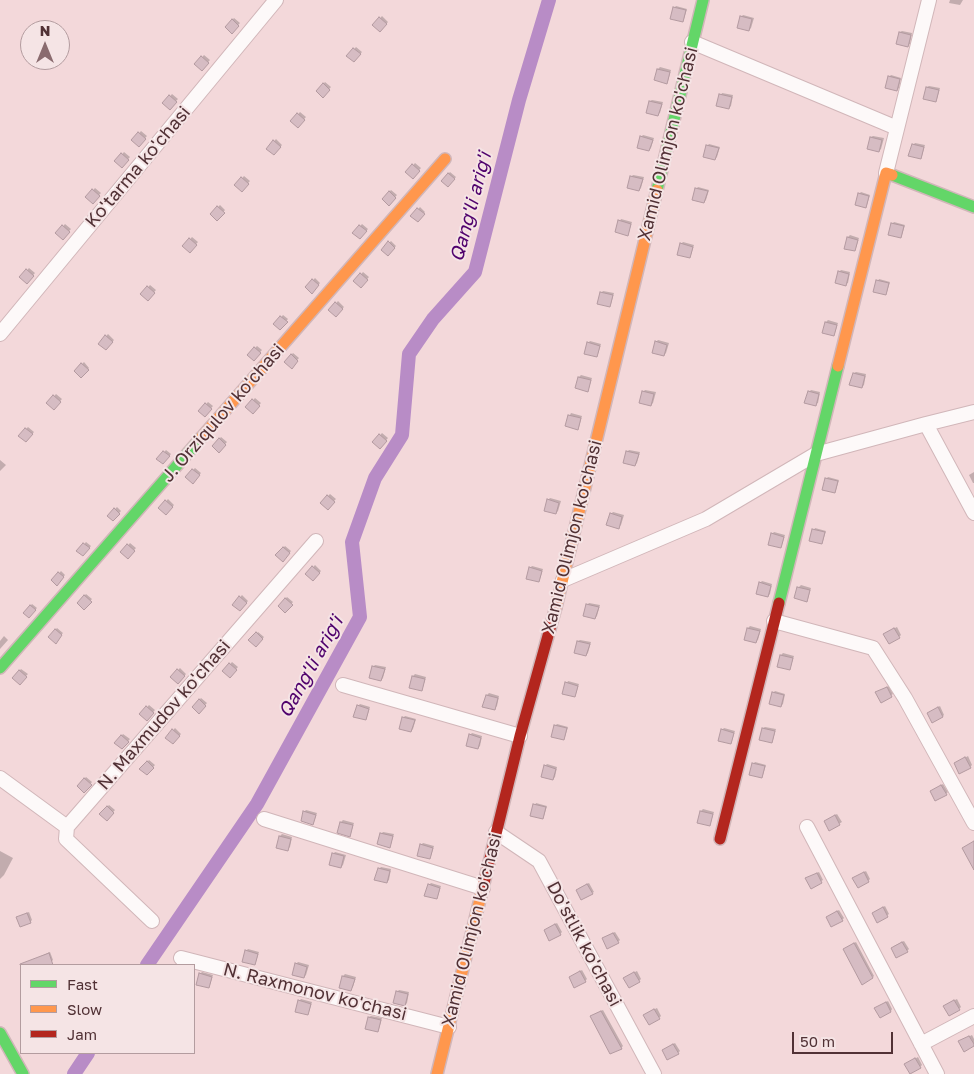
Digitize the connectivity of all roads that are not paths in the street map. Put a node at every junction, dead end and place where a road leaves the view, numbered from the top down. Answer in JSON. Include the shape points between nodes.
{"nodes":[{"id":1,"x":276,"y":0,"type":"edge"},
{"id":2,"x":703,"y":0,"type":"edge"},
{"id":3,"x":929,"y":0,"type":"edge"},
{"id":4,"x":692,"y":42,"type":"junction"},
{"id":5,"x":897,"y":128,"type":"junction"},
{"id":6,"x":445,"y":159,"type":"dead end"},
{"id":7,"x":886,"y":173,"type":"junction"},
{"id":8,"x":974,"y":207,"type":"edge"},
{"id":9,"x":0,"y":334,"type":"edge"},
{"id":10,"x":974,"y":412,"type":"edge"},
{"id":11,"x":926,"y":424,"type":"junction"},
{"id":12,"x":816,"y":454,"type":"junction"},
{"id":13,"x":974,"y":513,"type":"edge"},
{"id":14,"x":316,"y":542,"type":"dead end"},
{"id":15,"x":562,"y":580,"type":"junction"},
{"id":16,"x":774,"y":622,"type":"junction"},
{"id":17,"x":0,"y":668,"type":"edge"},
{"id":18,"x":343,"y":685,"type":"dead end"},
{"id":19,"x":520,"y":736,"type":"junction"},
{"id":20,"x":0,"y":778,"type":"edge"},
{"id":21,"x":264,"y":819,"type":"dead end"},
{"id":22,"x":974,"y":823,"type":"edge"},
{"id":23,"x":67,"y":827,"type":"junction"},
{"id":24,"x":807,"y":827,"type":"dead end"},
{"id":25,"x":496,"y":832,"type":"junction"},
{"id":26,"x":720,"y":839,"type":"dead end"},
{"id":27,"x":483,"y":888,"type":"junction"},
{"id":28,"x":152,"y":921,"type":"dead end"},
{"id":29,"x":181,"y":958,"type":"dead end"},
{"id":30,"x":974,"y":1016,"type":"edge"},
{"id":31,"x":449,"y":1027,"type":"junction"},
{"id":32,"x":0,"y":1033,"type":"edge"},
{"id":33,"x":921,"y":1044,"type":"junction"},
{"id":34,"x":23,"y":1074,"type":"edge"},
{"id":35,"x":437,"y":1074,"type":"edge"},
{"id":36,"x":654,"y":1074,"type":"edge"},
{"id":37,"x":937,"y":1074,"type":"edge"}],
"edges":[{"from":1,"to":9,"type":"street","name":"Ko'tarma ko'chasi"},
{"from":2,"to":4,"type":"street","name":"Xamid Olimjon ko'chasi"},
{"from":3,"to":5,"type":"street"},
{"from":4,"to":5,"type":"street"},
{"from":4,"to":15,"type":"street","name":"Xamid Olimjon ko'chasi"},
{"from":5,"to":7,"type":"street"},
{"from":6,"to":17,"type":"street","name":"J. Orziqulov ko'chasi"},
{"from":7,"to":8,"type":"street"},
{"from":7,"to":12,"type":"street"},
{"from":10,"to":11,"type":"street"},
{"from":11,"to":12,"type":"street"},
{"from":11,"to":13,"type":"street"},
{"from":12,"to":15,"type":"street","via":[[706,519]]},
{"from":12,"to":16,"type":"street"},
{"from":14,"to":23,"type":"street","name":"N. Maxmudov ko'chasi"},
{"from":15,"to":19,"type":"street","name":"Xamid Olimjon ko'chasi"},
{"from":16,"to":22,"type":"street","via":[[873,648],[905,698]]},
{"from":16,"to":26,"type":"street"},
{"from":18,"to":19,"type":"street"},
{"from":19,"to":25,"type":"street","name":"Xamid Olimjon ko'chasi"},
{"from":20,"to":23,"type":"street"},
{"from":21,"to":27,"type":"street"},
{"from":23,"to":28,"type":"street","via":[[66,839]]},
{"from":24,"to":33,"type":"street"},
{"from":25,"to":27,"type":"street","name":"Xamid Olimjon ko'chasi"},
{"from":25,"to":36,"type":"street","name":"Do'stlik ko'chasi","via":[[539,861]]},
{"from":27,"to":31,"type":"street","name":"Xamid Olimjon ko'chasi"},
{"from":29,"to":31,"type":"street","name":"N. Raxmonov ko'chasi"},
{"from":30,"to":33,"type":"street"},
{"from":31,"to":35,"type":"street","name":"Xamid Olimjon ko'chasi"},
{"from":32,"to":34,"type":"street"},
{"from":33,"to":37,"type":"street"}]}
